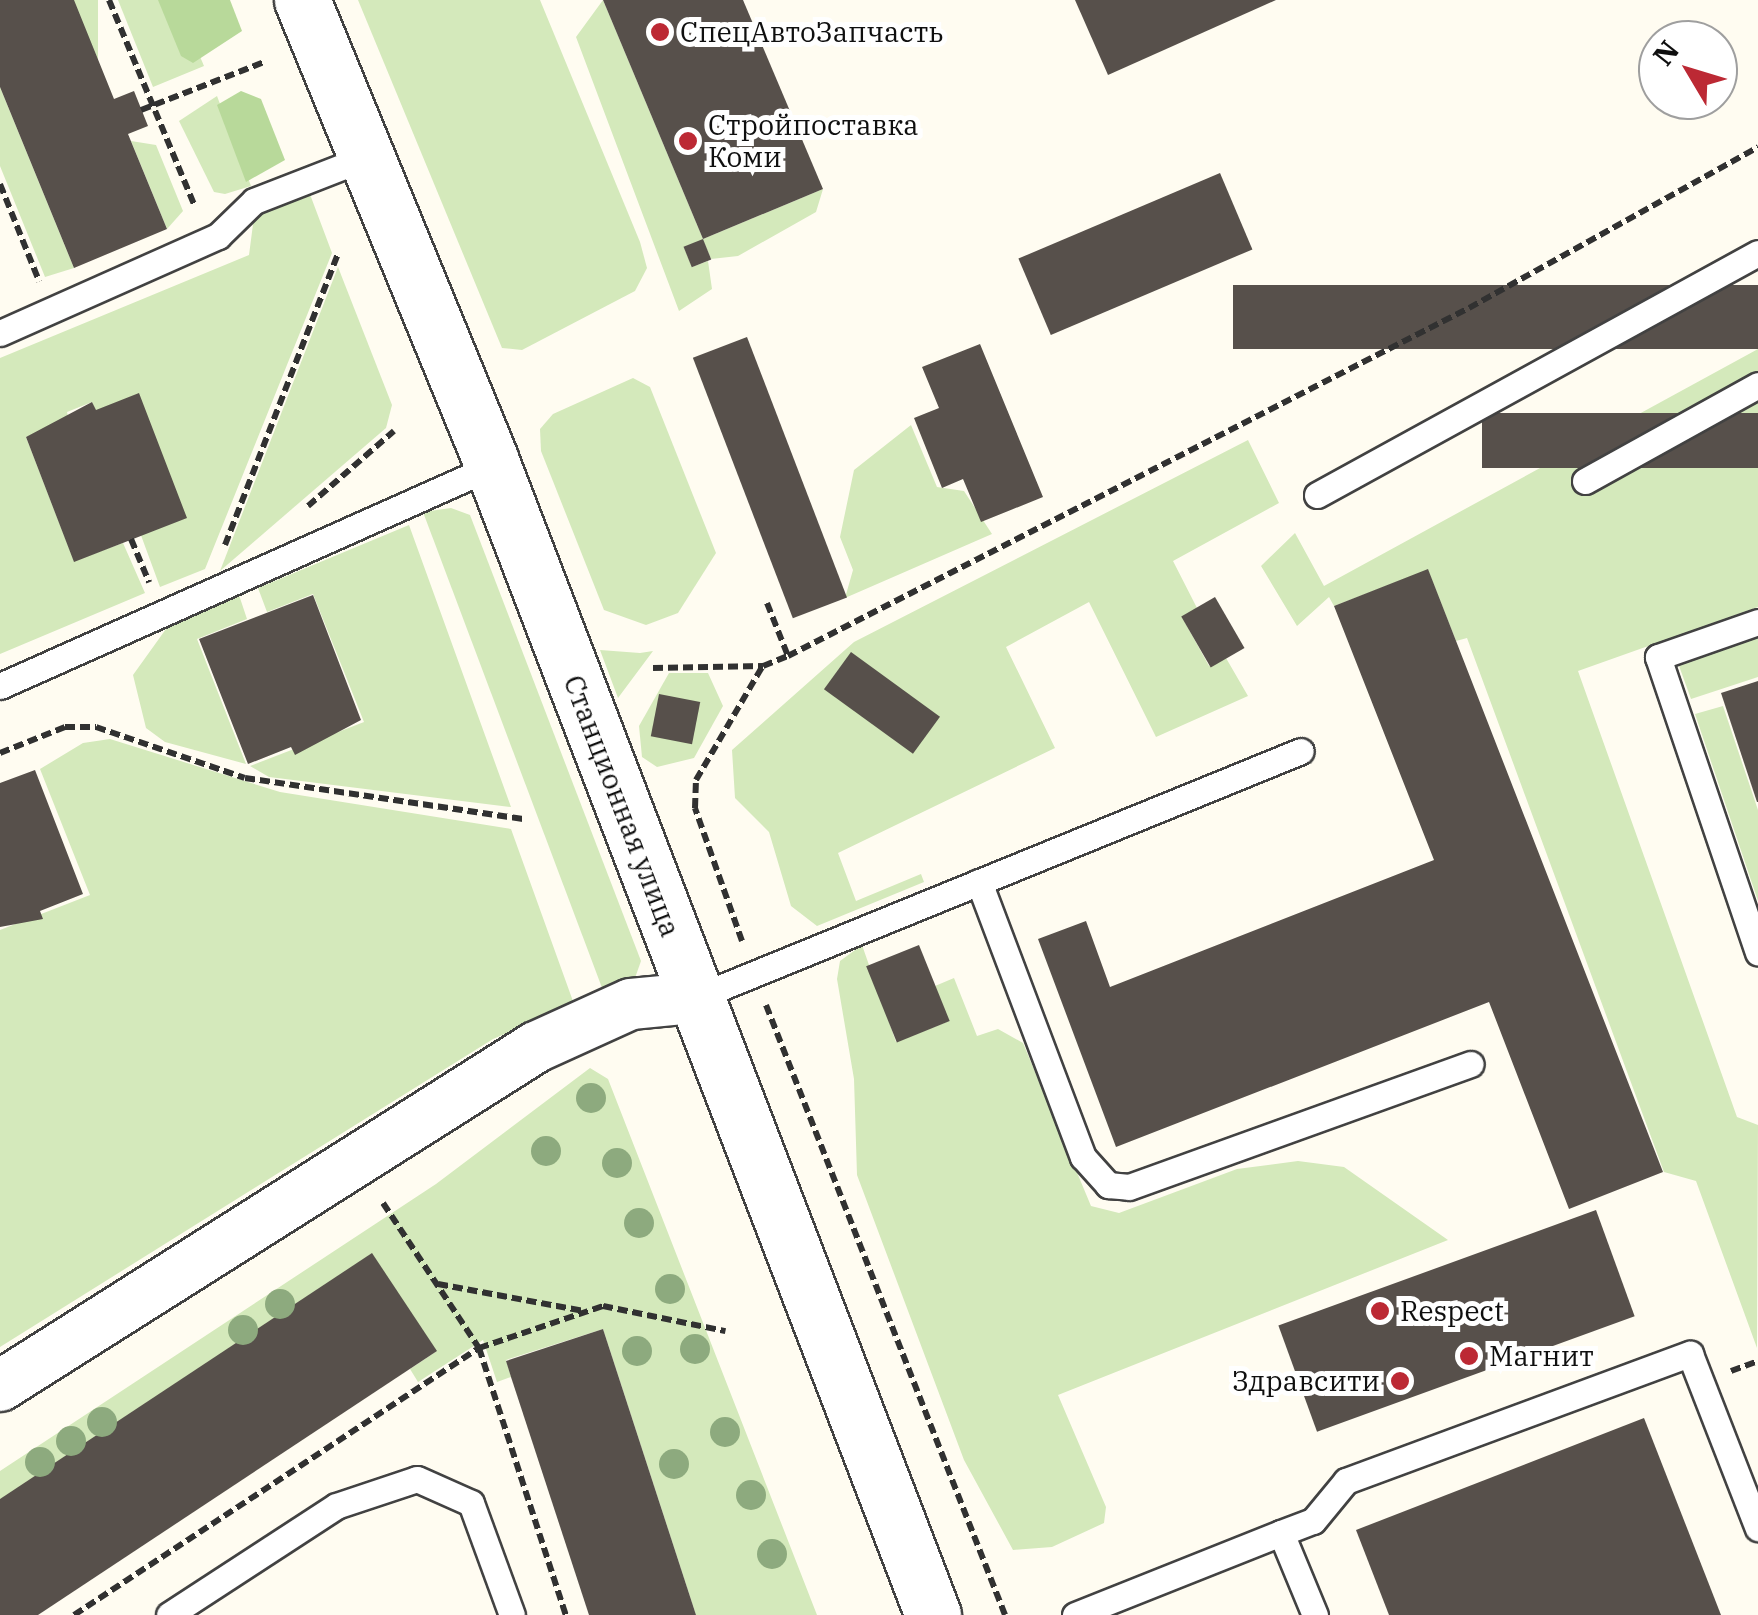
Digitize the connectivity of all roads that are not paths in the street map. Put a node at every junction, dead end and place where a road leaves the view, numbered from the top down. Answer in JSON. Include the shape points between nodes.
{"nodes":[{"id":1,"x":302,"y":0,"type":"edge"},
{"id":2,"x":367,"y":158,"type":"junction"},
{"id":3,"x":1758,"y":253,"type":"edge"},
{"id":4,"x":0,"y":333,"type":"edge"},
{"id":5,"x":1758,"y":384,"type":"edge"},
{"id":6,"x":493,"y":466,"type":"junction"},
{"id":7,"x":1585,"y":481,"type":"dead end"},
{"id":8,"x":1317,"y":495,"type":"dead end"},
{"id":9,"x":1758,"y":622,"type":"edge"},
{"id":10,"x":0,"y":686,"type":"edge"},
{"id":11,"x":1301,"y":751,"type":"dead end"},
{"id":12,"x":978,"y":882,"type":"junction"},
{"id":13,"x":1758,"y":953,"type":"edge"},
{"id":14,"x":696,"y":998,"type":"junction"},
{"id":15,"x":1470,"y":1064,"type":"dead end"},
{"id":16,"x":0,"y":1386,"type":"edge"},
{"id":17,"x":1758,"y":1528,"type":"edge"},
{"id":18,"x":1281,"y":1533,"type":"junction"},
{"id":19,"x":1129,"y":1605,"type":"edge"},
{"id":20,"x":168,"y":1615,"type":"edge"},
{"id":21,"x":512,"y":1615,"type":"edge"},
{"id":22,"x":933,"y":1615,"type":"edge"},
{"id":23,"x":1075,"y":1615,"type":"edge"},
{"id":24,"x":1315,"y":1615,"type":"edge"}],
"edges":[{"from":1,"to":2,"type":"street","name":"Станционная улица"},
{"from":2,"to":4,"type":"lane","via":[[254,201],[209,240]]},
{"from":2,"to":6,"type":"street","name":"Станционная улица"},
{"from":3,"to":8,"type":"lane"},
{"from":5,"to":7,"type":"lane"},
{"from":6,"to":10,"type":"lane"},
{"from":6,"to":14,"type":"street","name":"Станционная улица"},
{"from":9,"to":13,"type":"lane","via":[[1658,656]]},
{"from":11,"to":12,"type":"lane"},
{"from":12,"to":14,"type":"lane"},
{"from":12,"to":15,"type":"lane","via":[[1082,1157],[1108,1184],[1129,1187]]},
{"from":14,"to":16,"type":"street","via":[[630,1004],[536,1047]]},
{"from":14,"to":22,"type":"street","name":"Станционная улица"},
{"from":17,"to":18,"type":"lane","via":[[1690,1354],[1346,1481],[1313,1522]]},
{"from":18,"to":19,"type":"lane"},
{"from":18,"to":24,"type":"lane"},
{"from":19,"to":23,"type":"lane"},
{"from":20,"to":21,"type":"lane","via":[[336,1506],[416,1480],[471,1503]]}]}
